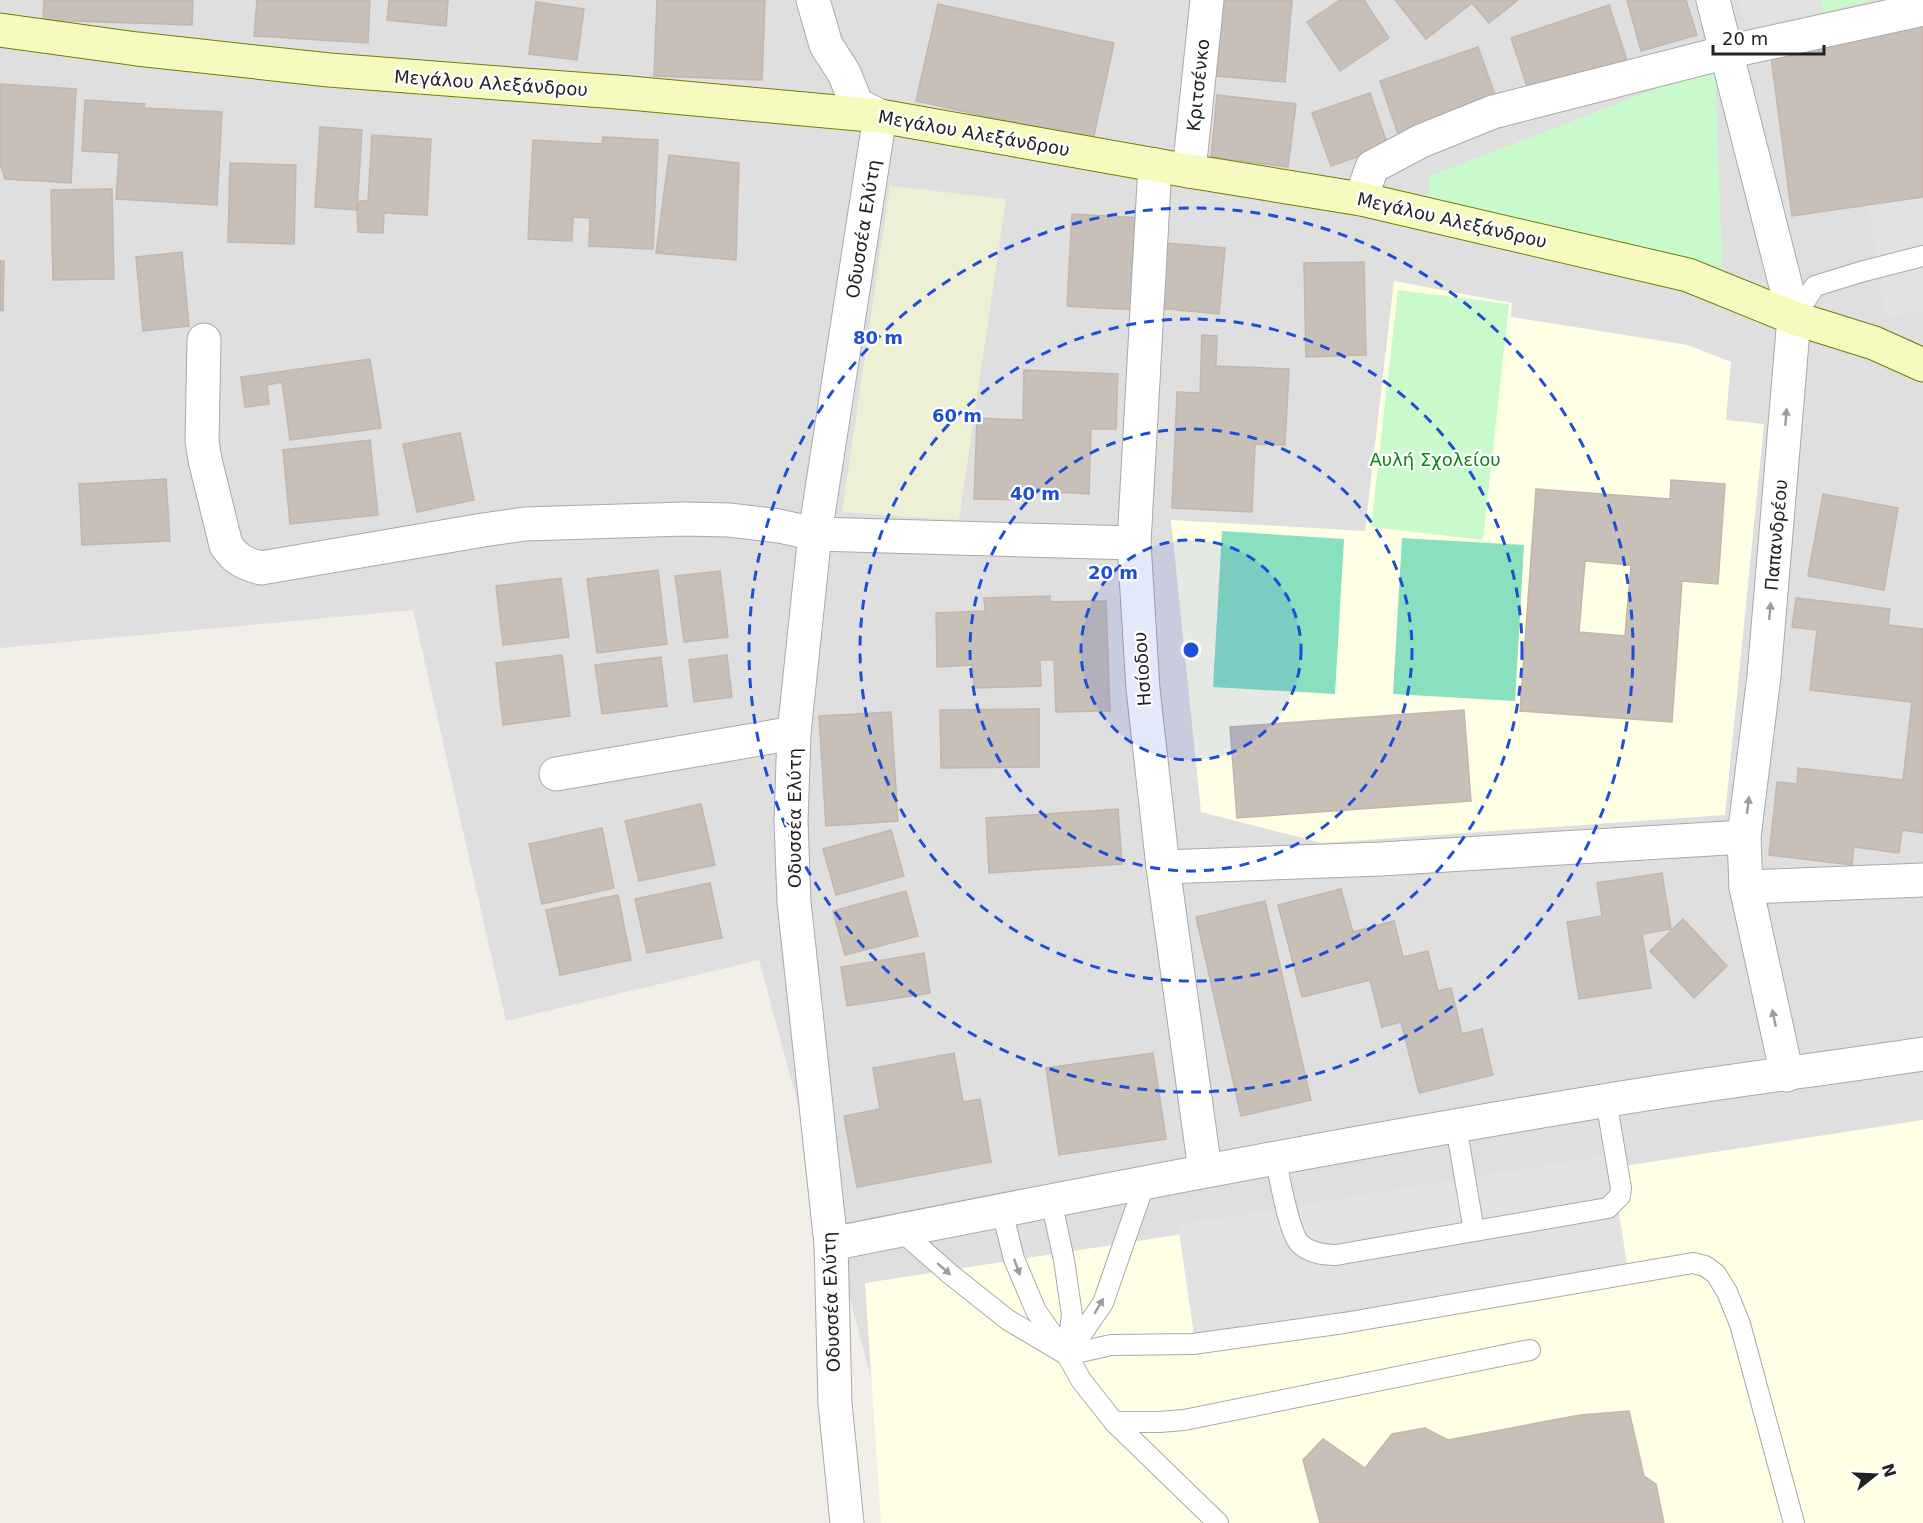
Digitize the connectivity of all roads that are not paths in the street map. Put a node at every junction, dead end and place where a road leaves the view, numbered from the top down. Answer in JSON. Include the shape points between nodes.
{"nodes":[{"id":1,"x":813,"y":0,"type":"edge"},
{"id":2,"x":1207,"y":0,"type":"edge"},
{"id":3,"x":1713,"y":0,"type":"edge"},
{"id":4,"x":1923,"y":9,"type":"edge"},
{"id":5,"x":0,"y":30,"type":"edge"},
{"id":6,"x":1727,"y":52,"type":"junction"},
{"id":7,"x":880,"y":116,"type":"junction"},
{"id":8,"x":1155,"y":165,"type":"junction"},
{"id":9,"x":1189,"y":171,"type":"junction"},
{"id":10,"x":1361,"y":199,"type":"junction"},
{"id":11,"x":1923,"y":256,"type":"edge"},
{"id":12,"x":1794,"y":318,"type":"junction"},
{"id":13,"x":204,"y":340,"type":"dead end"},
{"id":14,"x":1923,"y":365,"type":"edge"},
{"id":15,"x":815,"y":534,"type":"junction"},
{"id":16,"x":1134,"y":543,"type":"junction"},
{"id":17,"x":794,"y":733,"type":"junction"},
{"id":18,"x":556,"y":774,"type":"dead end"},
{"id":19,"x":1744,"y":837,"type":"junction"},
{"id":20,"x":1163,"y":867,"type":"junction"},
{"id":21,"x":1923,"y":880,"type":"edge"},
{"id":22,"x":1746,"y":887,"type":"junction"},
{"id":23,"x":1923,"y":1053,"type":"edge"},
{"id":24,"x":1786,"y":1075,"type":"junction"},
{"id":25,"x":1606,"y":1100,"type":"junction"},
{"id":26,"x":1456,"y":1126,"type":"junction"},
{"id":27,"x":1275,"y":1158,"type":"junction"},
{"id":28,"x":1205,"y":1170,"type":"junction"},
{"id":29,"x":1145,"y":1182,"type":"junction"},
{"id":30,"x":1050,"y":1200,"type":"junction"},
{"id":31,"x":1002,"y":1211,"type":"junction"},
{"id":32,"x":900,"y":1230,"type":"junction"},
{"id":33,"x":1474,"y":1231,"type":"junction"},
{"id":34,"x":831,"y":1244,"type":"junction"},
{"id":35,"x":1530,"y":1350,"type":"dead end"},
{"id":36,"x":1067,"y":1355,"type":"junction"},
{"id":37,"x":1114,"y":1422,"type":"junction"},
{"id":38,"x":847,"y":1523,"type":"edge"},
{"id":39,"x":1218,"y":1523,"type":"edge"},
{"id":40,"x":1794,"y":1523,"type":"edge"}],
"edges":[{"from":1,"to":7,"type":"street","via":[[826,45],[844,73],[857,105]]},
{"from":2,"to":9,"type":"street","name":"Κριτσένκο"},
{"from":3,"to":6,"type":"street","name":"Παπανδρέου"},
{"from":4,"to":6,"type":"street"},
{"from":5,"to":7,"type":"main road","name":"Μεγάλου Αλεξάνδρου","via":[[329,70]]},
{"from":6,"to":10,"type":"street","via":[[1493,112],[1421,141],[1371,167]]},
{"from":6,"to":12,"type":"street","name":"Παπανδρέου"},
{"from":7,"to":8,"type":"main road","name":"Μεγάλου Αλεξάνδρου"},
{"from":7,"to":15,"type":"street","name":"Οδυσσέα Ελύτη"},
{"from":8,"to":9,"type":"main road","name":"Μεγάλου Αλεξάνδρου"},
{"from":8,"to":16,"type":"street","name":"Ησίοδου"},
{"from":9,"to":10,"type":"main road","name":"Μεγάλου Αλεξάνδρου"},
{"from":10,"to":12,"type":"main road","name":"Μεγάλου Αλεξάνδρου","via":[[1688,275]]},
{"from":11,"to":12,"type":"lane","via":[[1815,286]]},
{"from":12,"to":14,"type":"main road","name":"Μεγάλου Αλεξάνδρου","via":[[1874,343]]},
{"from":19,"to":12,"type":"street","name":"Παπανδρέου","one_way":true,"via":[[1764,676]]},
{"from":13,"to":15,"type":"street","via":[[205,460],[226,545],[233,556],[248,565],[277,567],[525,524],[729,520]]},
{"from":15,"to":16,"type":"street"},
{"from":15,"to":17,"type":"street","name":"Οδυσσέα Ελύτη"},
{"from":16,"to":20,"type":"street","name":"Ησίοδου","via":[[1143,689]]},
{"from":17,"to":18,"type":"street"},
{"from":17,"to":34,"type":"street","name":"Οδυσσέα Ελύτη","via":[[791,821],[795,902]]},
{"from":19,"to":20,"type":"street","via":[[1381,859]]},
{"from":19,"to":22,"type":"street","name":"Παπανδρέου"},
{"from":20,"to":28,"type":"street","name":"Ησίοδου"},
{"from":21,"to":22,"type":"street"},
{"from":24,"to":22,"type":"street","name":"Παπανδρέου","one_way":true},
{"from":23,"to":24,"type":"street"},
{"from":24,"to":25,"type":"street"},
{"from":25,"to":26,"type":"street"},
{"from":25,"to":33,"type":"lane","via":[[1622,1188],[1614,1204]]},
{"from":26,"to":27,"type":"street"},
{"from":26,"to":33,"type":"lane"},
{"from":27,"to":28,"type":"street"},
{"from":27,"to":33,"type":"lane","via":[[1293,1231],[1309,1250],[1336,1255]]},
{"from":28,"to":29,"type":"street"},
{"from":29,"to":30,"type":"street"},
{"from":36,"to":29,"type":"lane","one_way":true,"via":[[1102,1303]]},
{"from":30,"to":31,"type":"street"},
{"from":30,"to":36,"type":"lane","via":[[1071,1314]]},
{"from":31,"to":32,"type":"street"},
{"from":31,"to":36,"type":"lane","one_way":true,"via":[[1014,1259],[1032,1303]]},
{"from":32,"to":34,"type":"street"},
{"from":32,"to":36,"type":"lane","one_way":true,"via":[[1008,1320]]},
{"from":34,"to":38,"type":"street","name":"Οδυσσέα Ελύτη","via":[[835,1403]]},
{"from":35,"to":37,"type":"lane","via":[[1184,1420]]},
{"from":36,"to":37,"type":"lane"},
{"from":36,"to":40,"type":"lane","via":[[1117,1345],[1193,1344],[1321,1327],[1693,1263],[1716,1274],[1740,1324]]},
{"from":37,"to":39,"type":"lane"}]}
